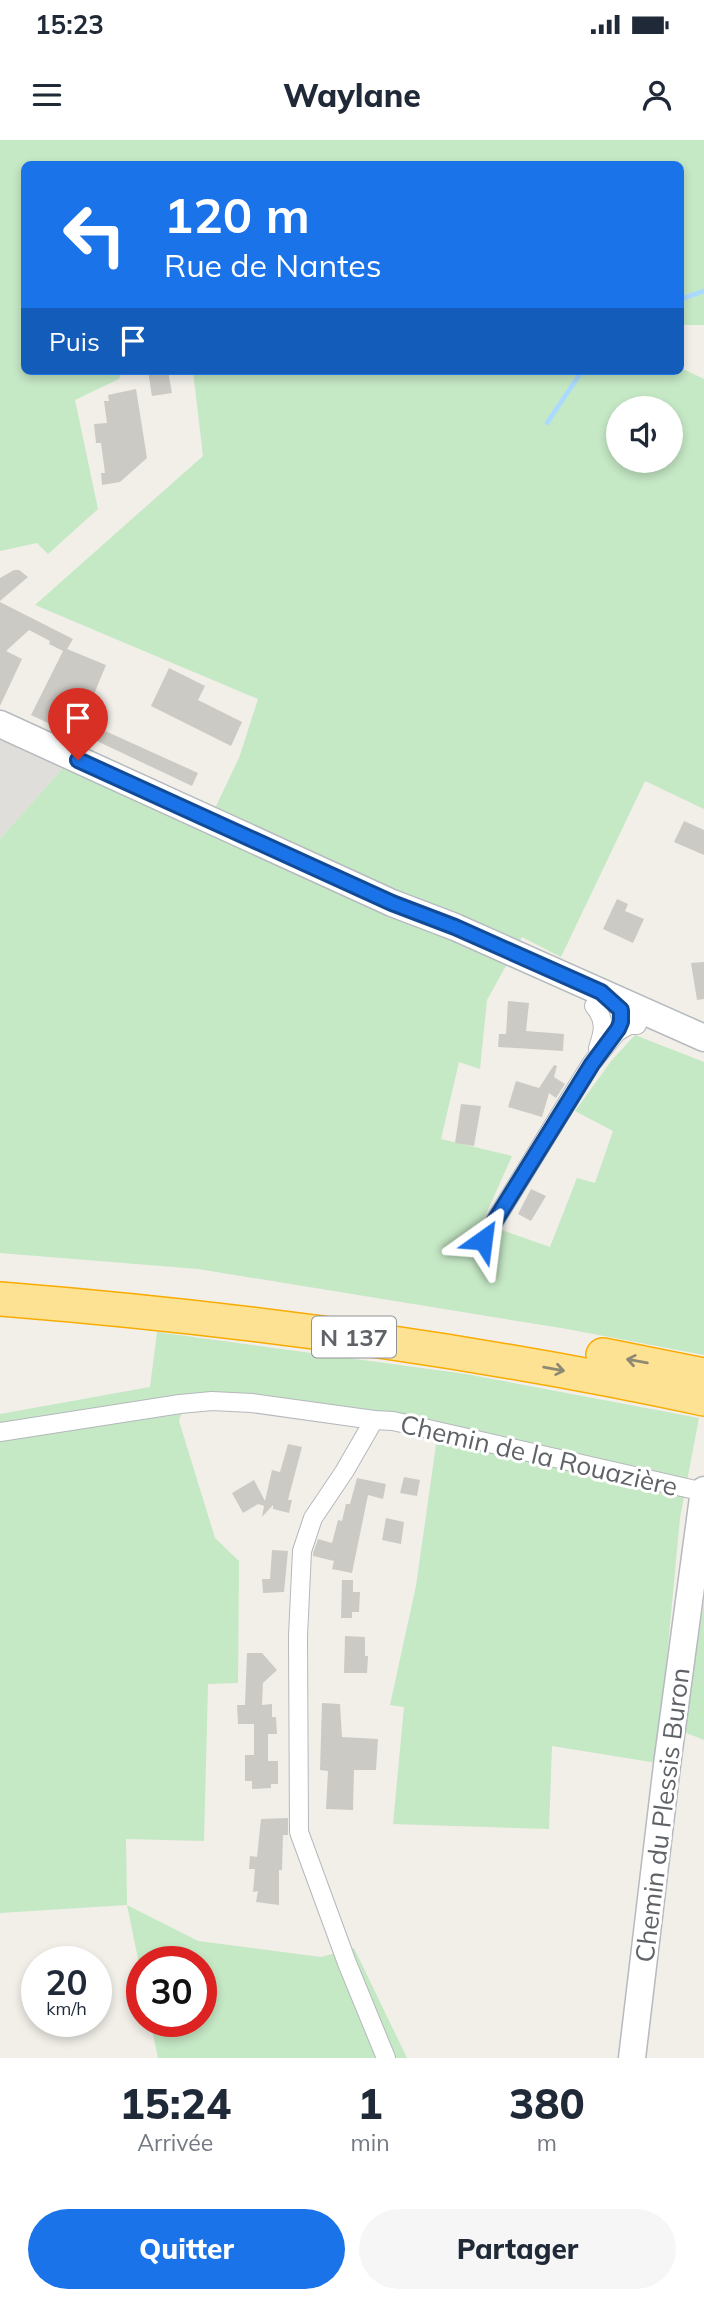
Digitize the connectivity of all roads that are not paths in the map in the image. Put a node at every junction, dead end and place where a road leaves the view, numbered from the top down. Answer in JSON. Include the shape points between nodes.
{"nodes":[{"id":1,"x":0,"y":724,"type":"edge"},
{"id":2,"x":617,"y":1018,"type":"junction"},
{"id":3,"x":704,"y":1044,"type":"edge"},
{"id":4,"x":483,"y":1240,"type":"dead end"},
{"id":5,"x":0,"y":1277,"type":"edge"},
{"id":6,"x":0,"y":1299,"type":"edge"},
{"id":7,"x":704,"y":1375,"type":"edge"},
{"id":8,"x":704,"y":1399,"type":"edge"},
{"id":9,"x":374,"y":1420,"type":"junction"},
{"id":10,"x":0,"y":1432,"type":"edge"},
{"id":11,"x":704,"y":1491,"type":"edge"},
{"id":12,"x":386,"y":2058,"type":"edge"},
{"id":13,"x":632,"y":2058,"type":"edge"}],
"edges":[{"from":1,"to":2,"type":"main road","via":[[392,903]]},
{"from":2,"to":3,"type":"main road"},
{"from":2,"to":3,"type":"main road"},
{"from":2,"to":4,"type":"street"},
{"from":7,"to":5,"type":"highway","number":"N 137","one_way":true,"via":[[341,1313]]},
{"from":6,"to":8,"type":"highway","number":"N 137","one_way":true,"via":[[358,1338],[553,1368]]},
{"from":9,"to":10,"type":"street","name":"Chemin de la Rouazière","via":[[212,1401]]},
{"from":9,"to":11,"type":"street","name":"Chemin de la Rouazière"},
{"from":9,"to":12,"type":"street","name":"Chemin de la Rouazière","via":[[313,1518],[302,1551],[299,1832]]},
{"from":11,"to":13,"type":"main road","name":"Chemin du Plessis Buron"}]}
